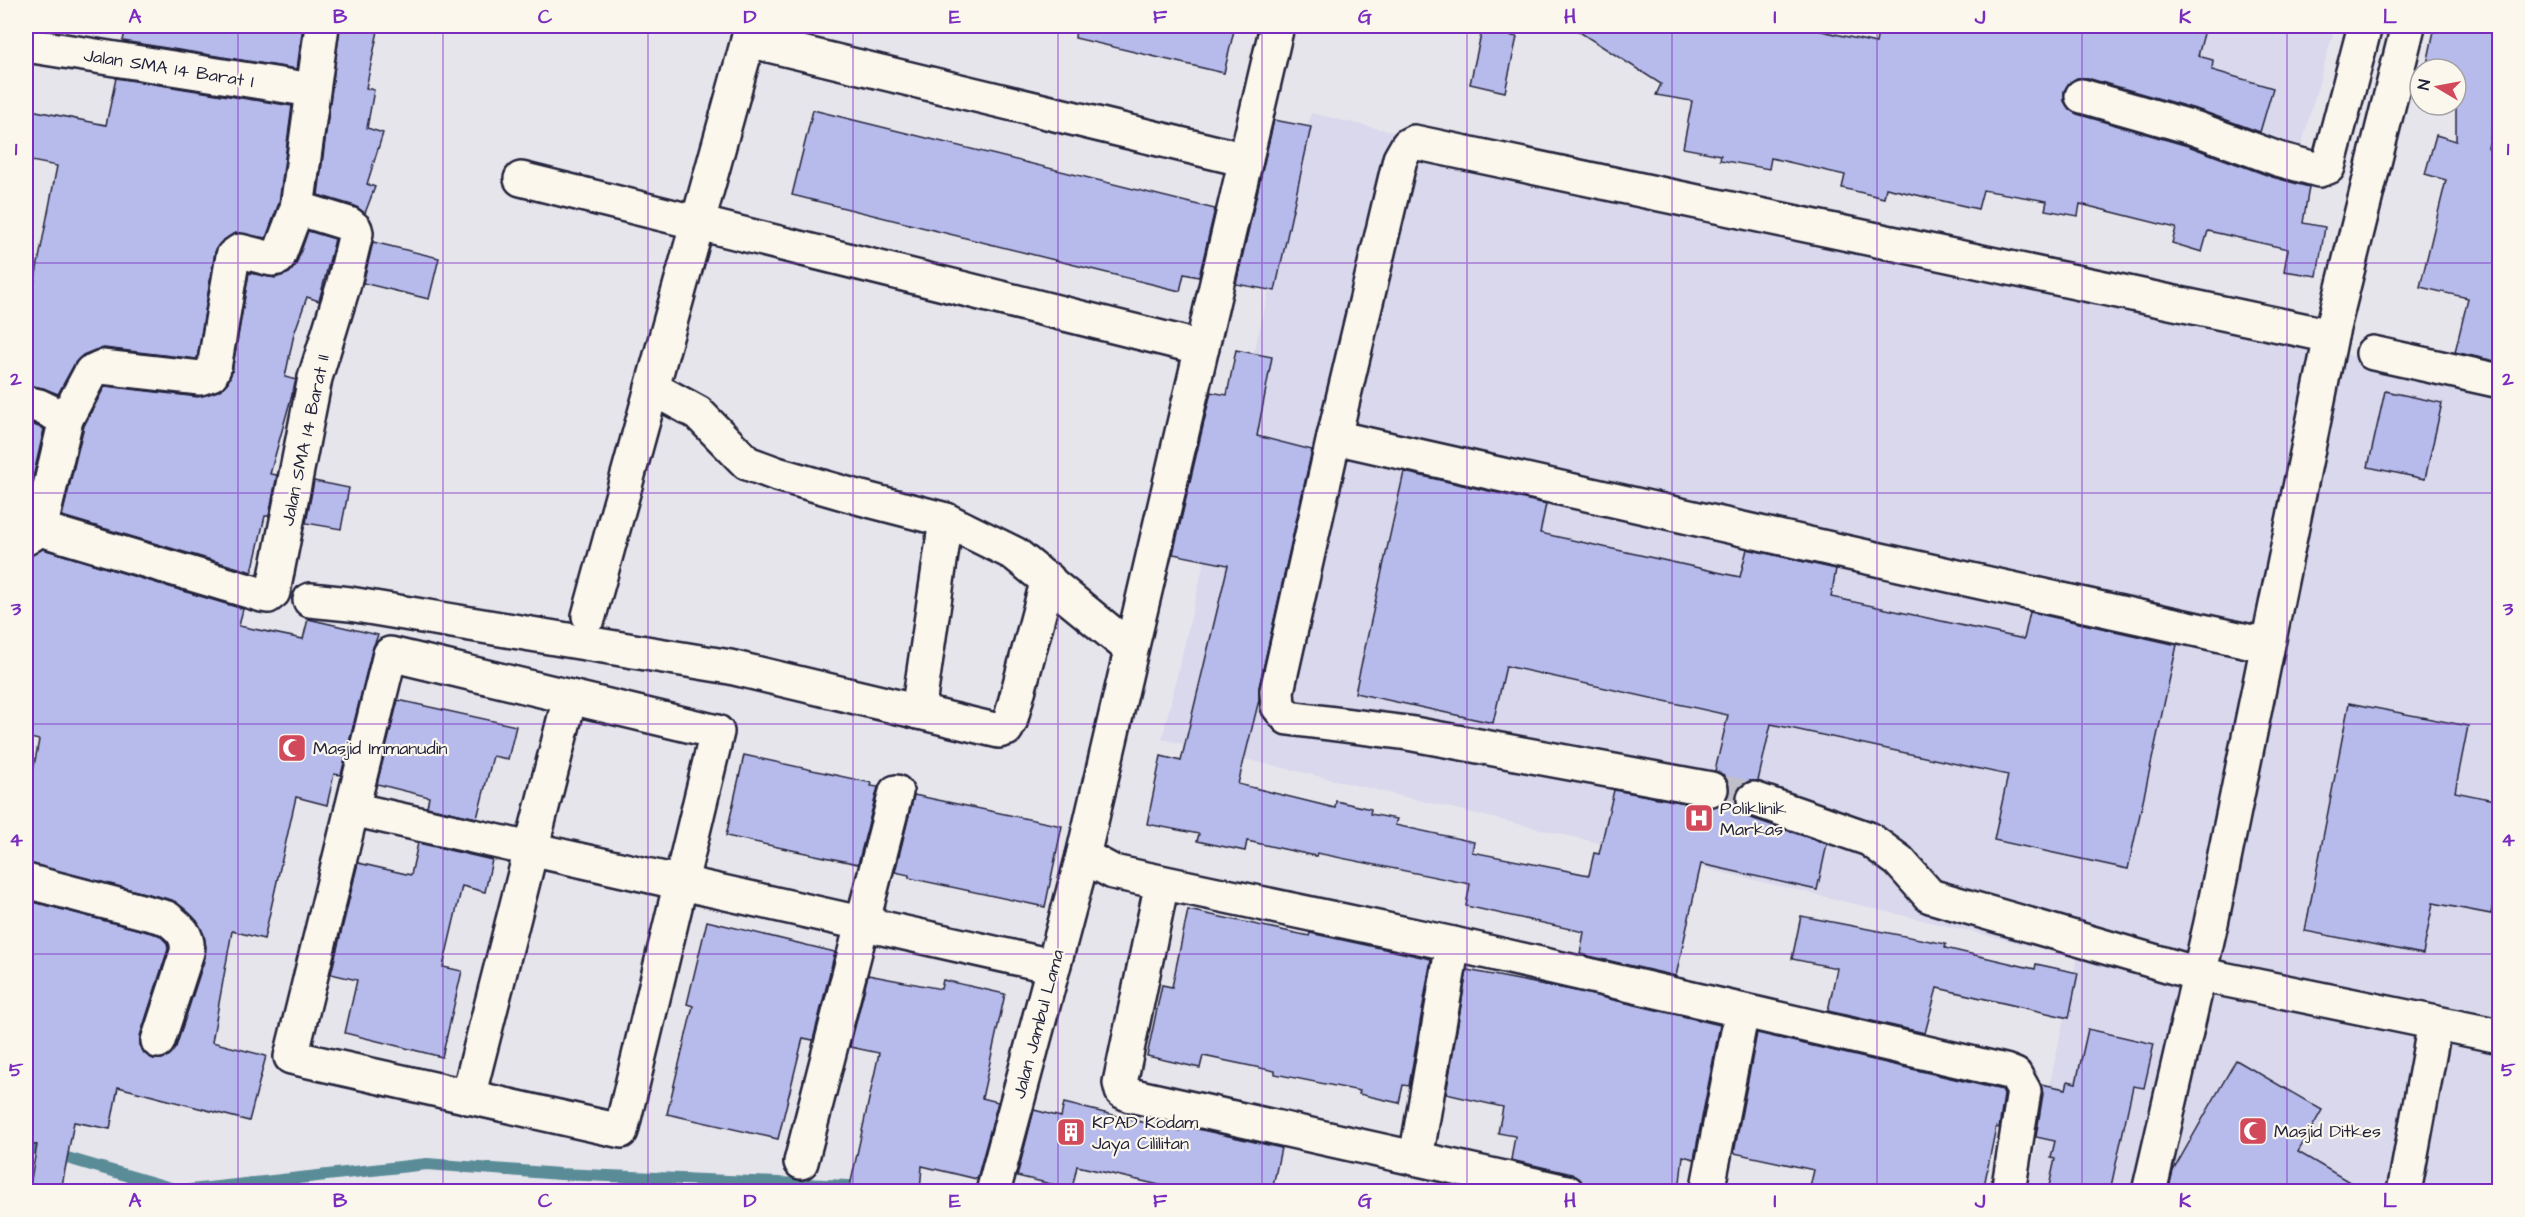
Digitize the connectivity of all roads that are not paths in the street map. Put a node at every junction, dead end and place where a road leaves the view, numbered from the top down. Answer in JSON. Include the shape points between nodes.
{"nodes":[{"id":1,"x":322,"y":26,"type":"edge"},
{"id":2,"x":1277,"y":26,"type":"edge"},
{"id":3,"x":2365,"y":26,"type":"edge"},
{"id":4,"x":2408,"y":26,"type":"edge"},
{"id":5,"x":750,"y":33,"type":"edge"},
{"id":6,"x":26,"y":45,"type":"edge"},
{"id":7,"x":312,"y":90,"type":"junction"},
{"id":8,"x":2082,"y":96,"type":"dead end"},
{"id":9,"x":1246,"y":160,"type":"junction"},
{"id":10,"x":522,"y":179,"type":"dead end"},
{"id":11,"x":297,"y":208,"type":"junction"},
{"id":12,"x":698,"y":222,"type":"junction"},
{"id":13,"x":2331,"y":336,"type":"junction"},
{"id":14,"x":1202,"y":348,"type":"junction"},
{"id":15,"x":2373,"y":353,"type":"dead end"},
{"id":16,"x":2499,"y":381,"type":"edge"},
{"id":17,"x":652,"y":388,"type":"junction"},
{"id":18,"x":26,"y":403,"type":"edge"},
{"id":19,"x":66,"y":419,"type":"junction"},
{"id":20,"x":1334,"y":437,"type":"junction"},
{"id":21,"x":946,"y":520,"type":"junction"},
{"id":22,"x":33,"y":534,"type":"edge"},
{"id":23,"x":1048,"y":579,"type":"junction"},
{"id":24,"x":310,"y":600,"type":"dead end"},
{"id":25,"x":589,"y":616,"type":"dead end"},
{"id":26,"x":2266,"y":645,"type":"junction"},
{"id":27,"x":1131,"y":649,"type":"junction"},
{"id":28,"x":570,"y":697,"type":"junction"},
{"id":29,"x":918,"y":712,"type":"junction"},
{"id":30,"x":1711,"y":789,"type":"tunnel mouth"},
{"id":31,"x":896,"y":792,"type":"dead end"},
{"id":32,"x":1754,"y":799,"type":"tunnel mouth"},
{"id":33,"x":352,"y":809,"type":"junction"},
{"id":34,"x":531,"y":849,"type":"junction"},
{"id":35,"x":1083,"y":856,"type":"junction"},
{"id":36,"x":26,"y":881,"type":"edge"},
{"id":37,"x":681,"y":883,"type":"junction"},
{"id":38,"x":1162,"y":883,"type":"junction"},
{"id":39,"x":862,"y":923,"type":"junction"},
{"id":40,"x":1453,"y":944,"type":"junction"},
{"id":41,"x":1052,"y":966,"type":"junction"},
{"id":42,"x":2198,"y":974,"type":"junction"},
{"id":43,"x":1742,"y":1011,"type":"junction"},
{"id":44,"x":2435,"y":1023,"type":"junction"},
{"id":45,"x":2499,"y":1036,"type":"edge"},
{"id":46,"x":158,"y":1041,"type":"dead end"},
{"id":47,"x":468,"y":1097,"type":"junction"},
{"id":48,"x":801,"y":1162,"type":"dead end"},
{"id":49,"x":1434,"y":1172,"type":"edge"},
{"id":50,"x":993,"y":1191,"type":"edge"},
{"id":51,"x":1567,"y":1191,"type":"edge"},
{"id":52,"x":1707,"y":1191,"type":"edge"},
{"id":53,"x":2008,"y":1191,"type":"edge"},
{"id":54,"x":2149,"y":1191,"type":"edge"},
{"id":55,"x":2404,"y":1191,"type":"edge"}],
"edges":[{"from":1,"to":7,"type":"street"},
{"from":2,"to":9,"type":"street","name":"Jalan Jambul Lama"},
{"from":3,"to":8,"type":"street","via":[[2328,167],[2319,170]]},
{"from":4,"to":13,"type":"street"},
{"from":5,"to":9,"type":"street"},
{"from":5,"to":12,"type":"street"},
{"from":6,"to":7,"type":"street","name":"Jalan SMA 14 Barat I"},
{"from":7,"to":11,"type":"street"},
{"from":9,"to":14,"type":"street","name":"Jalan Jambul Lama"},
{"from":10,"to":12,"type":"street"},
{"from":11,"to":19,"type":"street","name":"Jalan SMA 14 Barat II","via":[[278,258],[272,260],[240,251],[233,256],[211,374],[200,378],[102,367],[91,372]]},
{"from":11,"to":22,"type":"street","name":"Jalan SMA 14 Barat II","via":[[349,224],[356,233],[315,378],[273,592],[262,595]]},
{"from":12,"to":14,"type":"street"},
{"from":12,"to":17,"type":"street"},
{"from":13,"to":20,"type":"street","via":[[1414,142],[1400,159]]},
{"from":13,"to":26,"type":"street"},
{"from":14,"to":27,"type":"street","name":"Jalan Jambul Lama"},
{"from":15,"to":16,"type":"street"},
{"from":17,"to":21,"type":"street","via":[[698,413],[747,463]]},
{"from":17,"to":25,"type":"street"},
{"from":18,"to":19,"type":"street"},
{"from":19,"to":22,"type":"street","name":"Jalan SMA 14 Barat II"},
{"from":20,"to":26,"type":"street"},
{"from":20,"to":30,"type":"street","via":[[1278,691],[1278,706],[1287,718],[1408,733]]},
{"from":21,"to":23,"type":"street","via":[[1015,554]]},
{"from":21,"to":29,"type":"street"},
{"from":23,"to":27,"type":"street"},
{"from":23,"to":29,"type":"street","via":[[1006,729]]},
{"from":24,"to":29,"type":"street","via":[[730,667]]},
{"from":26,"to":42,"type":"street"},
{"from":27,"to":35,"type":"street","name":"Jalan Jambul Lama"},
{"from":28,"to":33,"type":"street","via":[[390,654]]},
{"from":28,"to":34,"type":"street"},
{"from":28,"to":37,"type":"street","via":[[717,732]]},
{"from":31,"to":39,"type":"street"},
{"from":32,"to":42,"type":"street","via":[[1869,839],[1899,861],[1930,896]]},
{"from":33,"to":34,"type":"street"},
{"from":33,"to":47,"type":"street","via":[[291,1057]]},
{"from":34,"to":37,"type":"street"},
{"from":34,"to":47,"type":"street"},
{"from":35,"to":38,"type":"street","via":[[1113,872]]},
{"from":35,"to":41,"type":"street","name":"Jalan Jambul Lama"},
{"from":36,"to":46,"type":"street","via":[[167,918],[181,928],[188,941],[187,952]]},
{"from":37,"to":39,"type":"street"},
{"from":37,"to":47,"type":"street","via":[[621,1131]]},
{"from":38,"to":40,"type":"street"},
{"from":38,"to":49,"type":"street","via":[[1120,1083],[1122,1090]]},
{"from":39,"to":41,"type":"street"},
{"from":39,"to":48,"type":"street"},
{"from":40,"to":43,"type":"street"},
{"from":40,"to":49,"type":"street"},
{"from":41,"to":50,"type":"street","name":"Jalan Jambul Lama"},
{"from":42,"to":44,"type":"street"},
{"from":42,"to":54,"type":"street"},
{"from":43,"to":52,"type":"street"},
{"from":43,"to":53,"type":"street","via":[[2015,1075],[2024,1091]]},
{"from":44,"to":45,"type":"street"},
{"from":44,"to":55,"type":"street"},
{"from":49,"to":51,"type":"street"}]}
